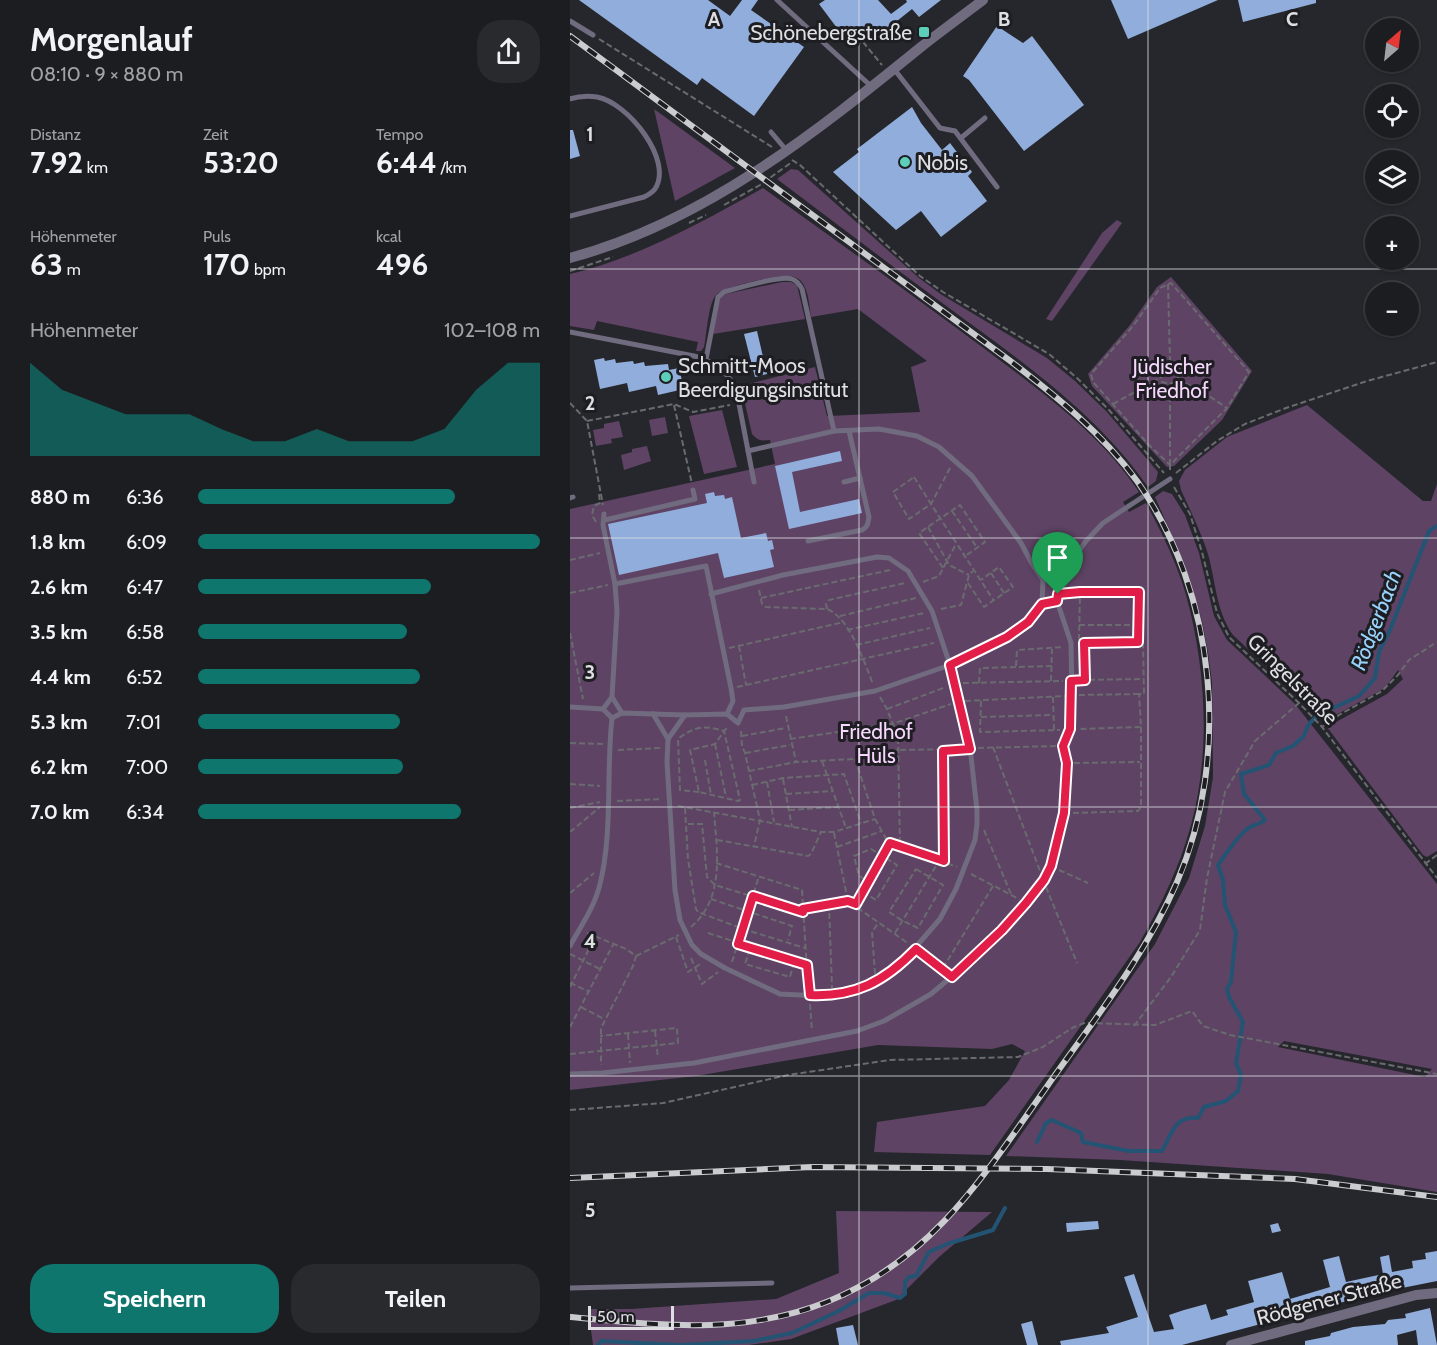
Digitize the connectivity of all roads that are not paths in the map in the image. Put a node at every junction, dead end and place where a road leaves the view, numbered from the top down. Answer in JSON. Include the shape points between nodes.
{"nodes":[{"id":1,"x":777,"y":0,"type":"edge"},
{"id":2,"x":978,"y":1,"type":"edge"},
{"id":3,"x":570,"y":21,"type":"edge"},
{"id":4,"x":593,"y":35,"type":"road end"},
{"id":5,"x":892,"y":71,"type":"junction"},
{"id":6,"x":872,"y":87,"type":"junction"},
{"id":7,"x":570,"y":99,"type":"edge"},
{"id":8,"x":985,"y":118,"type":"dead end"},
{"id":9,"x":771,"y":132,"type":"dead end"},
{"id":10,"x":961,"y":138,"type":"junction"},
{"id":11,"x":785,"y":153,"type":"junction"},
{"id":12,"x":997,"y":187,"type":"dead end"},
{"id":13,"x":570,"y":216,"type":"edge"},
{"id":14,"x":570,"y":258,"type":"edge"},
{"id":15,"x":570,"y":332,"type":"edge"},
{"id":16,"x":706,"y":359,"type":"junction"},
{"id":17,"x":834,"y":431,"type":"junction"},
{"id":18,"x":849,"y":431,"type":"junction"},
{"id":19,"x":748,"y":451,"type":"junction"},
{"id":20,"x":860,"y":478,"type":"junction"},
{"id":21,"x":1170,"y":479,"type":"road end"},
{"id":22,"x":754,"y":482,"type":"dead end"},
{"id":23,"x":843,"y":482,"type":"dead end"},
{"id":24,"x":693,"y":490,"type":"dead end"},
{"id":25,"x":808,"y":541,"type":"dead end"},
{"id":26,"x":1043,"y":580,"type":"junction"},
{"id":27,"x":1058,"y":580,"type":"junction"},
{"id":28,"x":615,"y":584,"type":"junction"},
{"id":29,"x":711,"y":594,"type":"junction"},
{"id":30,"x":1057,"y":597,"type":"junction"},
{"id":31,"x":1042,"y":604,"type":"junction"},
{"id":32,"x":950,"y":665,"type":"junction"},
{"id":33,"x":612,"y":697,"type":"junction"},
{"id":34,"x":733,"y":701,"type":"junction"},
{"id":35,"x":570,"y":707,"type":"edge"},
{"id":36,"x":603,"y":709,"type":"junction"},
{"id":37,"x":744,"y":710,"type":"junction"},
{"id":38,"x":622,"y":713,"type":"junction"},
{"id":39,"x":653,"y":714,"type":"junction"},
{"id":40,"x":727,"y":714,"type":"junction"},
{"id":41,"x":685,"y":715,"type":"junction"},
{"id":42,"x":612,"y":718,"type":"junction"},
{"id":43,"x":668,"y":739,"type":"junction"},
{"id":44,"x":570,"y":946,"type":"edge"},
{"id":45,"x":570,"y":1074,"type":"edge"},
{"id":46,"x":772,"y":1283,"type":"dead end"},
{"id":47,"x":570,"y":1288,"type":"edge"},
{"id":48,"x":1437,"y":1293,"type":"edge"},
{"id":49,"x":1231,"y":1345,"type":"edge"}],
"edges":[{"from":1,"to":6,"type":"lane"},
{"from":2,"to":5,"type":"street"},
{"from":3,"to":4,"type":"lane"},
{"from":5,"to":6,"type":"street"},
{"from":5,"to":10,"type":"lane","via":[[940,128],[955,131]]},
{"from":6,"to":11,"type":"street"},
{"from":7,"to":13,"type":"lane","via":[[600,97],[639,126],[649,139],[659,179],[654,191],[644,198]]},
{"from":8,"to":10,"type":"lane"},
{"from":9,"to":11,"type":"lane"},
{"from":10,"to":12,"type":"lane"},
{"from":11,"to":14,"type":"street","via":[[681,215]]},
{"from":15,"to":16,"type":"lane"},
{"from":16,"to":17,"type":"lane","via":[[718,297],[724,292],[781,279],[798,282]]},
{"from":16,"to":19,"type":"lane","via":[[729,376],[736,388]]},
{"from":17,"to":18,"type":"lane"},
{"from":17,"to":19,"type":"lane"},
{"from":18,"to":20,"type":"lane"},
{"from":18,"to":26,"type":"lane","via":[[879,429],[918,436],[939,447],[990,498]]},
{"from":19,"to":22,"type":"lane"},
{"from":20,"to":23,"type":"lane"},
{"from":20,"to":25,"type":"lane","via":[[869,517],[866,528]]},
{"from":21,"to":27,"type":"lane","via":[[1103,523]]},
{"from":24,"to":28,"type":"lane","via":[[695,499],[605,517],[603,525]]},
{"from":26,"to":27,"type":"lane"},
{"from":26,"to":31,"type":"lane"},
{"from":27,"to":30,"type":"lane"},
{"from":28,"to":29,"type":"lane","via":[[706,566]]},
{"from":28,"to":33,"type":"lane"},
{"from":29,"to":32,"type":"lane","via":[[783,575],[890,558],[908,571],[924,596]]},
{"from":29,"to":34,"type":"lane"},
{"from":30,"to":31,"type":"lane"},
{"from":30,"to":45,"type":"lane","via":[[1070,645],[1070,729],[1063,746],[1067,763],[1064,813],[1044,880],[1002,930],[931,994],[884,1021],[857,1031],[694,1063]]},
{"from":31,"to":32,"type":"lane","via":[[1028,622],[1007,637]]},
{"from":32,"to":37,"type":"lane","via":[[876,691]]},
{"from":32,"to":43,"type":"lane","via":[[970,749],[975,840],[940,920],[916,949],[876,983],[846,994],[780,994],[726,969],[692,945],[679,914],[673,880]]},
{"from":33,"to":36,"type":"lane"},
{"from":33,"to":38,"type":"lane"},
{"from":34,"to":37,"type":"lane"},
{"from":34,"to":40,"type":"lane"},
{"from":35,"to":36,"type":"lane"},
{"from":36,"to":42,"type":"lane"},
{"from":37,"to":40,"type":"lane","via":[[736,721]]},
{"from":38,"to":39,"type":"lane"},
{"from":38,"to":42,"type":"lane"},
{"from":39,"to":41,"type":"lane"},
{"from":39,"to":43,"type":"lane"},
{"from":40,"to":41,"type":"lane"},
{"from":41,"to":43,"type":"lane"},
{"from":42,"to":44,"type":"lane","via":[[606,853],[600,885]]},
{"from":46,"to":47,"type":"lane"},
{"from":48,"to":49,"type":"street","name":"Rödgener Straße","via":[[1416,1295]]}]}
